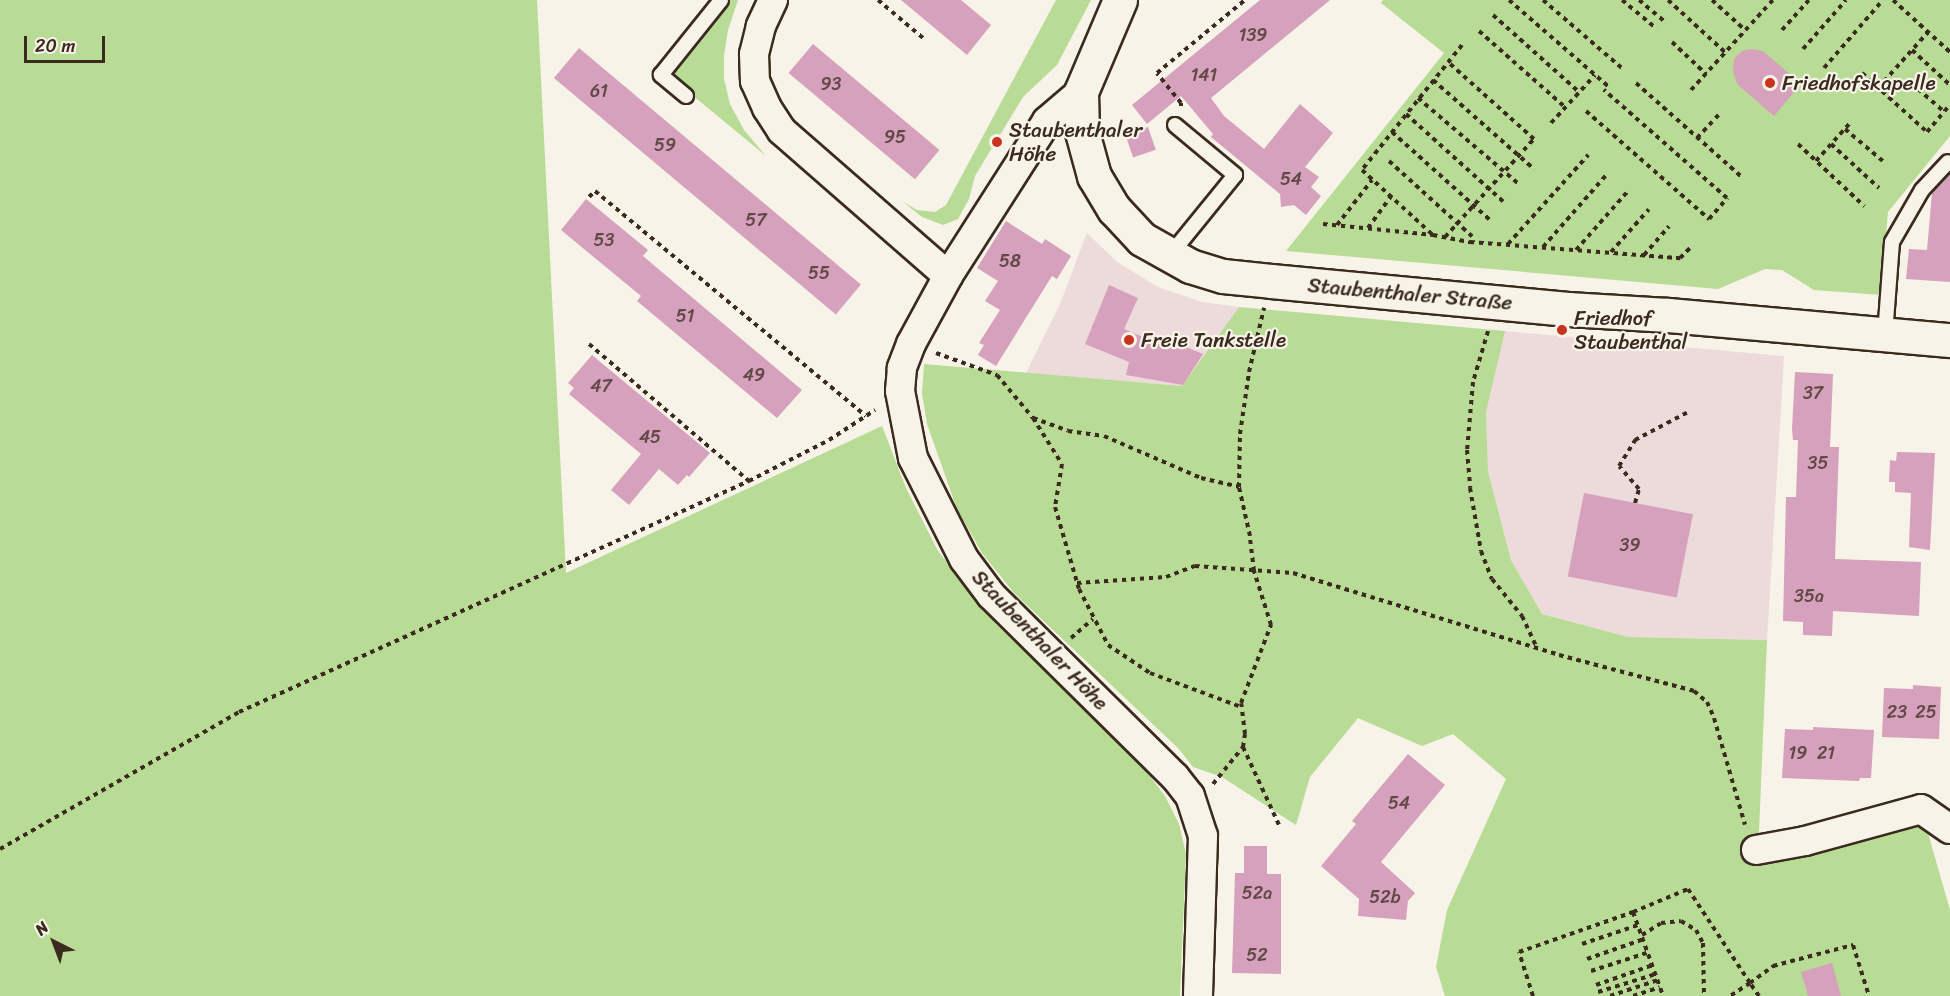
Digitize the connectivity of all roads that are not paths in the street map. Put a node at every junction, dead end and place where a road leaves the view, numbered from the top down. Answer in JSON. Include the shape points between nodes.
{"nodes":[{"id":1,"x":721,"y":0,"type":"edge"},
{"id":2,"x":773,"y":0,"type":"edge"},
{"id":3,"x":1120,"y":0,"type":"edge"},
{"id":4,"x":1081,"y":92,"type":"junction"},
{"id":5,"x":686,"y":96,"type":"dead end"},
{"id":6,"x":1175,"y":125,"type":"road end"},
{"id":7,"x":1948,"y":162,"type":"dead end"},
{"id":8,"x":1170,"y":256,"type":"junction"},
{"id":9,"x":948,"y":276,"type":"junction"},
{"id":10,"x":1885,"y":334,"type":"junction"},
{"id":11,"x":1950,"y":340,"type":"edge"},
{"id":12,"x":1950,"y":829,"type":"edge"},
{"id":13,"x":1756,"y":850,"type":"road end"},
{"id":14,"x":1198,"y":996,"type":"edge"}],
"edges":[{"from":1,"to":5,"type":"lane","via":[[661,75]]},
{"from":2,"to":9,"type":"street","via":[[754,54],[755,81],[766,108],[782,131]]},
{"from":3,"to":4,"type":"main road","name":"Staubenthaler Straße"},
{"from":4,"to":8,"type":"main road","name":"Staubenthaler Straße","via":[[1082,132],[1094,176],[1114,209],[1142,239]]},
{"from":4,"to":9,"type":"street","name":"Staubenthaler Höhe","via":[[1047,122]]},
{"from":6,"to":8,"type":"lane","via":[[1235,175]]},
{"from":7,"to":10,"type":"lane","via":[[1922,190],[1892,242]]},
{"from":8,"to":10,"type":"main road","name":"Staubenthaler Straße","via":[[1223,276]]},
{"from":9,"to":14,"type":"street","name":"Staubenthaler Höhe","via":[[902,368],[900,391],[913,458],[964,559],[991,595],[1190,796],[1203,836]]},
{"from":10,"to":11,"type":"main road","name":"Staubenthaler Straße"},
{"from":12,"to":13,"type":"street","via":[[1921,809],[1805,841]]}]}
